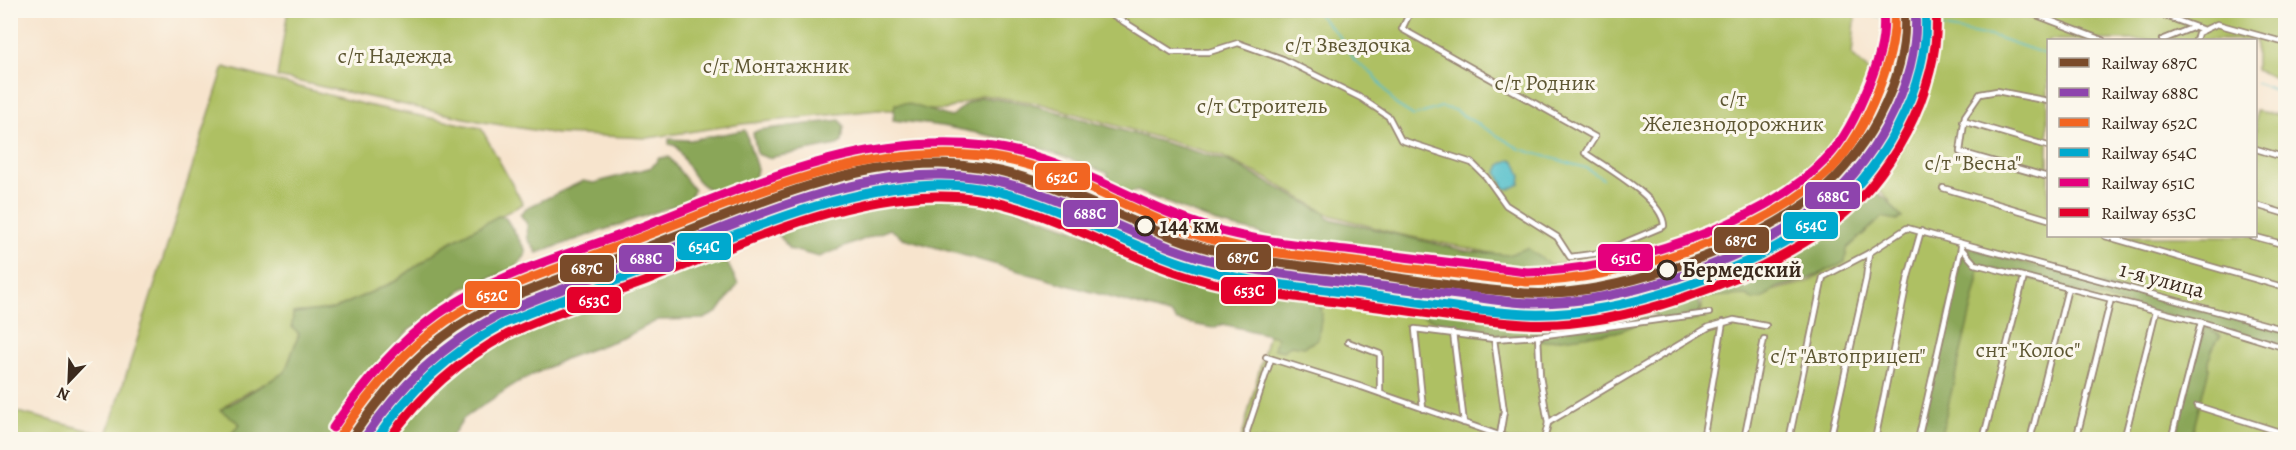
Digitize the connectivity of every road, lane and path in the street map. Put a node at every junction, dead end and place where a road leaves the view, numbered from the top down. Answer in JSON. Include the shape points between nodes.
{"nodes":[{"id":1,"x":1105,"y":10,"type":"edge"},
{"id":2,"x":1411,"y":10,"type":"edge"},
{"id":3,"x":2023,"y":10,"type":"edge"},
{"id":4,"x":2149,"y":10,"type":"edge"},
{"id":5,"x":2192,"y":28,"type":"junction"},
{"id":6,"x":2204,"y":30,"type":"junction"},
{"id":7,"x":2099,"y":39,"type":"edge"},
{"id":8,"x":2164,"y":39,"type":"edge"},
{"id":9,"x":2196,"y":39,"type":"edge"},
{"id":10,"x":2286,"y":43,"type":"edge"},
{"id":11,"x":2047,"y":101,"type":"edge"},
{"id":12,"x":1963,"y":121,"type":"junction"},
{"id":13,"x":2047,"y":145,"type":"edge"},
{"id":14,"x":2257,"y":149,"type":"edge"},
{"id":15,"x":2286,"y":158,"type":"edge"},
{"id":16,"x":2047,"y":176,"type":"edge"},
{"id":17,"x":1943,"y":188,"type":"dead end"},
{"id":18,"x":2257,"y":205,"type":"edge"},
{"id":19,"x":2286,"y":214,"type":"edge"},
{"id":20,"x":2047,"y":218,"type":"edge"},
{"id":21,"x":1920,"y":231,"type":"junction"},
{"id":22,"x":2108,"y":237,"type":"edge"},
{"id":23,"x":2256,"y":237,"type":"edge"},
{"id":24,"x":2286,"y":245,"type":"edge"},
{"id":25,"x":1961,"y":246,"type":"junction"},
{"id":26,"x":1869,"y":254,"type":"junction"},
{"id":27,"x":2024,"y":277,"type":"junction"},
{"id":28,"x":2068,"y":288,"type":"junction"},
{"id":29,"x":2286,"y":288,"type":"edge"},
{"id":30,"x":2111,"y":299,"type":"junction"},
{"id":31,"x":2156,"y":311,"type":"junction"},
{"id":32,"x":1709,"y":313,"type":"dead end"},
{"id":33,"x":1723,"y":322,"type":"junction"},
{"id":34,"x":2201,"y":322,"type":"junction"},
{"id":35,"x":1766,"y":326,"type":"dead end"},
{"id":36,"x":2286,"y":330,"type":"edge"},
{"id":37,"x":1453,"y":333,"type":"junction"},
{"id":38,"x":1538,"y":336,"type":"junction"},
{"id":39,"x":1494,"y":339,"type":"junction"},
{"id":40,"x":1764,"y":339,"type":"dead end"},
{"id":41,"x":1348,"y":342,"type":"dead end"},
{"id":42,"x":2286,"y":348,"type":"edge"},
{"id":43,"x":1380,"y":393,"type":"junction"},
{"id":44,"x":2197,"y":406,"type":"dead end"},
{"id":45,"x":1424,"y":409,"type":"junction"},
{"id":46,"x":1464,"y":423,"type":"junction"},
{"id":47,"x":1548,"y":423,"type":"junction"},
{"id":48,"x":2286,"y":434,"type":"edge"},
{"id":49,"x":1500,"y":435,"type":"junction"},
{"id":50,"x":1247,"y":440,"type":"edge"},
{"id":51,"x":1513,"y":440,"type":"edge"},
{"id":52,"x":1544,"y":440,"type":"edge"},
{"id":53,"x":1703,"y":440,"type":"edge"},
{"id":54,"x":1744,"y":440,"type":"edge"},
{"id":55,"x":1789,"y":440,"type":"edge"},
{"id":56,"x":1830,"y":440,"type":"edge"},
{"id":57,"x":1875,"y":440,"type":"edge"},
{"id":58,"x":1918,"y":440,"type":"edge"},
{"id":59,"x":1983,"y":440,"type":"edge"},
{"id":60,"x":2030,"y":440,"type":"edge"},
{"id":61,"x":2076,"y":440,"type":"edge"},
{"id":62,"x":2124,"y":440,"type":"edge"},
{"id":63,"x":2171,"y":440,"type":"edge"}],
"edges":[{"from":1,"to":2,"type":"street","via":[[1172,52],[1209,52],[1238,43],[1283,59],[1361,98],[1389,117],[1401,140],[1472,163],[1506,206],[1557,237],[1570,257],[1600,253],[1664,226],[1664,217],[1657,207],[1585,153],[1594,136],[1402,29]]},
{"from":3,"to":7,"type":"street"},
{"from":4,"to":5,"type":"street"},
{"from":5,"to":6,"type":"street"},
{"from":5,"to":8,"type":"street"},
{"from":6,"to":9,"type":"street"},
{"from":6,"to":10,"type":"street","via":[[2217,24]]},
{"from":11,"to":12,"type":"street","via":[[1986,91],[1974,99]]},
{"from":12,"to":13,"type":"street"},
{"from":12,"to":16,"type":"street","via":[[1960,152]]},
{"from":14,"to":15,"type":"street"},
{"from":17,"to":20,"type":"street"},
{"from":18,"to":19,"type":"street"},
{"from":21,"to":25,"type":"street","name":"1-я улица"},
{"from":21,"to":26,"type":"street","name":"1-я улица","via":[[1903,229]]},
{"from":21,"to":57,"type":"street"},
{"from":22,"to":29,"type":"street"},
{"from":23,"to":24,"type":"street"},
{"from":25,"to":27,"type":"street","name":"1-я улица","via":[[1976,264]]},
{"from":25,"to":36,"type":"street","name":"1-я улица"},
{"from":25,"to":58,"type":"street"},
{"from":26,"to":55,"type":"street","name":"1-я улица","via":[[1823,277]]},
{"from":26,"to":56,"type":"street"},
{"from":27,"to":28,"type":"street","name":"1-я улица"},
{"from":27,"to":59,"type":"street"},
{"from":28,"to":30,"type":"street","name":"1-я улица"},
{"from":28,"to":60,"type":"street"},
{"from":30,"to":31,"type":"street","name":"1-я улица"},
{"from":30,"to":61,"type":"street"},
{"from":31,"to":34,"type":"street","name":"1-я улица"},
{"from":31,"to":62,"type":"street"},
{"from":32,"to":38,"type":"street"},
{"from":33,"to":35,"type":"street","via":[[1734,320]]},
{"from":33,"to":47,"type":"street"},
{"from":33,"to":53,"type":"street"},
{"from":34,"to":42,"type":"street","name":"1-я улица"},
{"from":34,"to":63,"type":"street"},
{"from":37,"to":39,"type":"street"},
{"from":37,"to":45,"type":"street","via":[[1415,329]]},
{"from":37,"to":46,"type":"street"},
{"from":38,"to":39,"type":"street"},
{"from":38,"to":47,"type":"street"},
{"from":39,"to":49,"type":"street","via":[[1504,411]]},
{"from":40,"to":54,"type":"street"},
{"from":41,"to":43,"type":"street","via":[[1380,354]]},
{"from":43,"to":45,"type":"street"},
{"from":43,"to":50,"type":"street","via":[[1269,358]]},
{"from":44,"to":48,"type":"street"},
{"from":45,"to":46,"type":"street"},
{"from":46,"to":49,"type":"street"},
{"from":47,"to":52,"type":"street"},
{"from":49,"to":51,"type":"street"}]}
